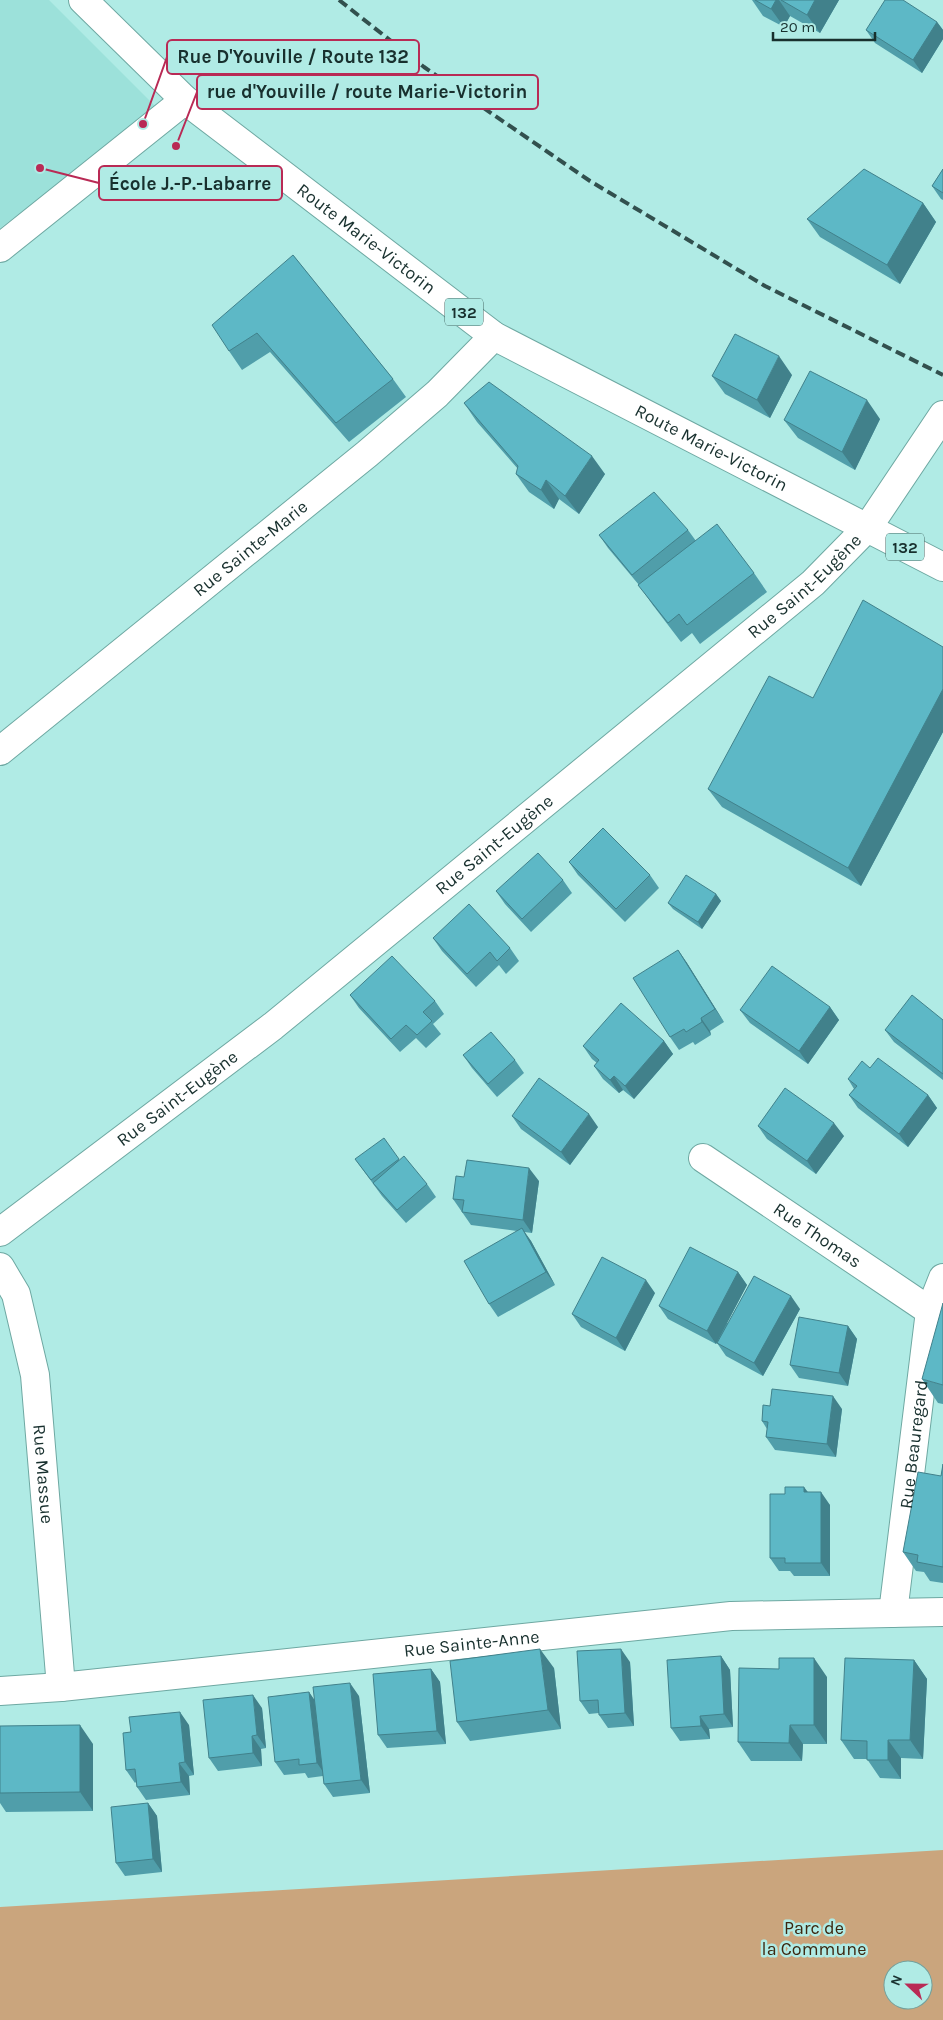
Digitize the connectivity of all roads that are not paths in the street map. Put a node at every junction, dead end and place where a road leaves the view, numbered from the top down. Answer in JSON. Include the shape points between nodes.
{"nodes":[{"id":1,"x":83,"y":0,"type":"edge"},
{"id":2,"x":185,"y":100,"type":"junction"},
{"id":3,"x":0,"y":248,"type":"edge"},
{"id":4,"x":494,"y":336,"type":"junction"},
{"id":5,"x":943,"y":414,"type":"edge"},
{"id":6,"x":868,"y":527,"type":"junction"},
{"id":7,"x":943,"y":567,"type":"edge"},
{"id":8,"x":0,"y":751,"type":"edge"},
{"id":9,"x":703,"y":1158,"type":"dead end"},
{"id":10,"x":0,"y":1232,"type":"edge"},
{"id":11,"x":0,"y":1267,"type":"edge"},
{"id":12,"x":943,"y":1278,"type":"edge"},
{"id":13,"x":930,"y":1311,"type":"junction"},
{"id":14,"x":943,"y":1612,"type":"edge"},
{"id":15,"x":893,"y":1613,"type":"junction"},
{"id":16,"x":60,"y":1687,"type":"junction"},
{"id":17,"x":0,"y":1691,"type":"edge"}],
"edges":[{"from":1,"to":2,"type":"street","name":"Route Marie-Victorin","number":"132"},
{"from":2,"to":3,"type":"street"},
{"from":2,"to":4,"type":"street","name":"Route Marie-Victorin","number":"132"},
{"from":4,"to":6,"type":"street","name":"Route Marie-Victorin","number":"132"},
{"from":4,"to":8,"type":"street","name":"Rue Sainte-Marie","via":[[437,394],[381,442]]},
{"from":5,"to":6,"type":"street","name":"Rue Saint-Eugène"},
{"from":6,"to":7,"type":"street","number":"132"},
{"from":6,"to":10,"type":"street","name":"Rue Saint-Eugène","via":[[813,583],[273,1026]]},
{"from":9,"to":13,"type":"street","name":"Rue Thomas"},
{"from":11,"to":16,"type":"street","name":"Rue Massue","via":[[16,1294],[35,1375]]},
{"from":12,"to":13,"type":"street","name":"Rue Beauregard"},
{"from":13,"to":15,"type":"street","name":"Rue Beauregard"},
{"from":14,"to":15,"type":"street","name":"Rue Sainte-Anne"},
{"from":15,"to":16,"type":"street","name":"Rue Sainte-Anne","via":[[731,1616]]},
{"from":16,"to":17,"type":"street","name":"Rue Sainte-Anne"}]}
